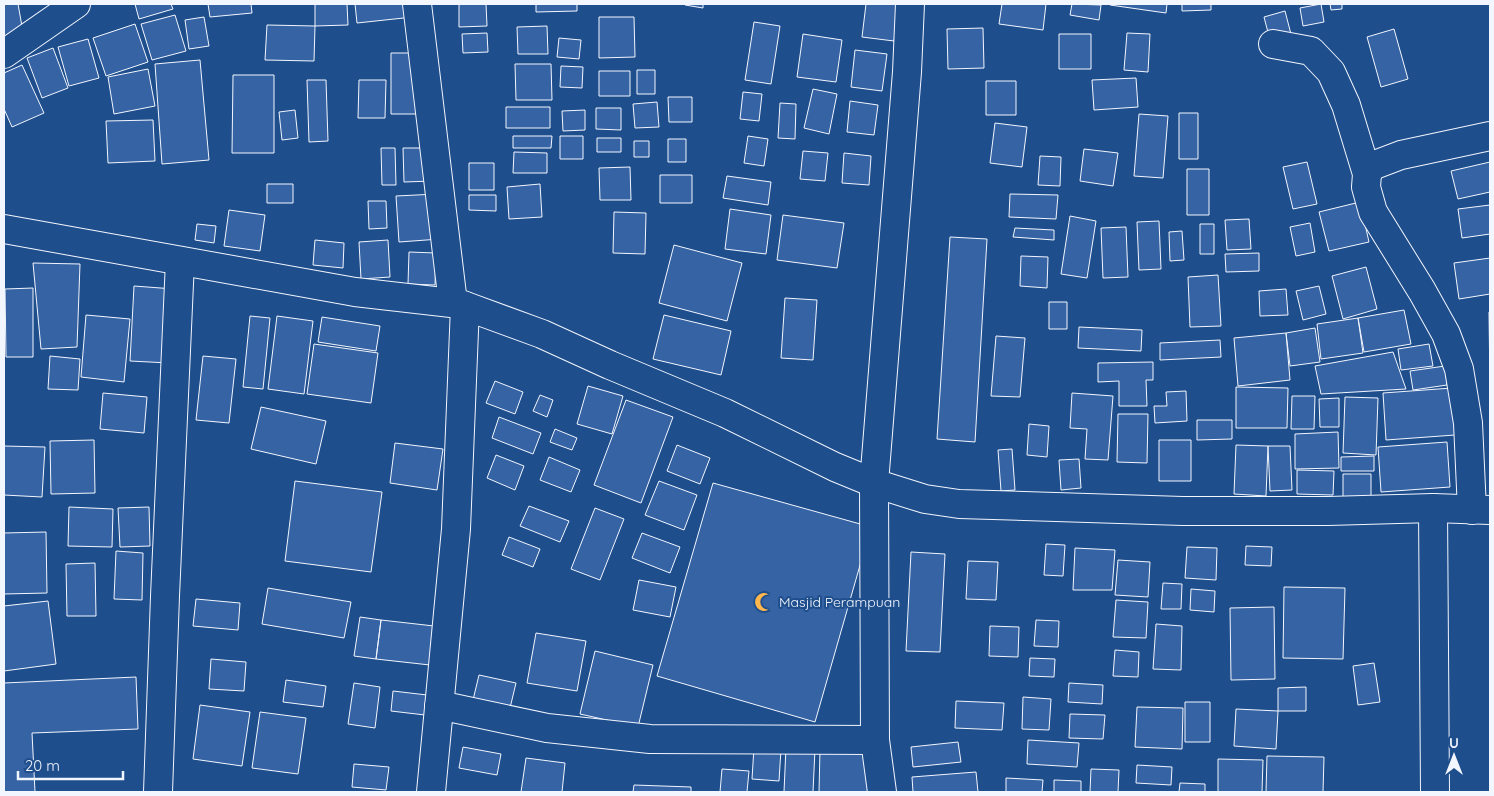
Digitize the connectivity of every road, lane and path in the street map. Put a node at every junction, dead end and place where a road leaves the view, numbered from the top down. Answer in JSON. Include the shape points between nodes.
{"nodes":[{"id":1,"x":76,"y":4,"type":"edge"},
{"id":2,"x":417,"y":4,"type":"edge"},
{"id":3,"x":910,"y":4,"type":"edge"},
{"id":4,"x":1273,"y":44,"type":"dead end"},
{"id":5,"x":4,"y":54,"type":"edge"},
{"id":6,"x":1490,"y":136,"type":"edge"},
{"id":7,"x":1367,"y":174,"type":"junction"},
{"id":8,"x":4,"y":229,"type":"edge"},
{"id":9,"x":180,"y":261,"type":"junction"},
{"id":10,"x":459,"y":304,"type":"junction"},
{"id":11,"x":874,"y":482,"type":"junction"},
{"id":12,"x":1433,"y":508,"type":"junction"},
{"id":13,"x":1481,"y":510,"type":"edge"},
{"id":14,"x":439,"y":706,"type":"junction"},
{"id":15,"x":875,"y":740,"type":"junction"},
{"id":16,"x":158,"y":792,"type":"edge"},
{"id":17,"x":431,"y":792,"type":"edge"},
{"id":18,"x":882,"y":792,"type":"edge"},
{"id":19,"x":1435,"y":792,"type":"edge"}],
"edges":[{"from":1,"to":5,"type":"street"},
{"from":2,"to":10,"type":"street"},
{"from":3,"to":11,"type":"street"},
{"from":4,"to":7,"type":"street","via":[[1311,51],[1331,72],[1346,105]]},
{"from":6,"to":7,"type":"street","via":[[1401,155],[1372,166]]},
{"from":7,"to":13,"type":"street","via":[[1366,187],[1373,212],[1446,334],[1459,369]]},
{"from":8,"to":9,"type":"street"},
{"from":9,"to":10,"type":"street","via":[[355,292]]},
{"from":9,"to":16,"type":"street"},
{"from":10,"to":11,"type":"street","via":[[542,334],[725,412],[835,467]]},
{"from":10,"to":14,"type":"street","via":[[456,529]]},
{"from":11,"to":12,"type":"street","via":[[925,500],[959,504],[1183,511]]},
{"from":11,"to":15,"type":"street"},
{"from":12,"to":13,"type":"street"},
{"from":12,"to":19,"type":"street"},
{"from":14,"to":15,"type":"street","via":[[546,728],[650,739]]},
{"from":14,"to":17,"type":"street"},
{"from":15,"to":18,"type":"street"}]}
